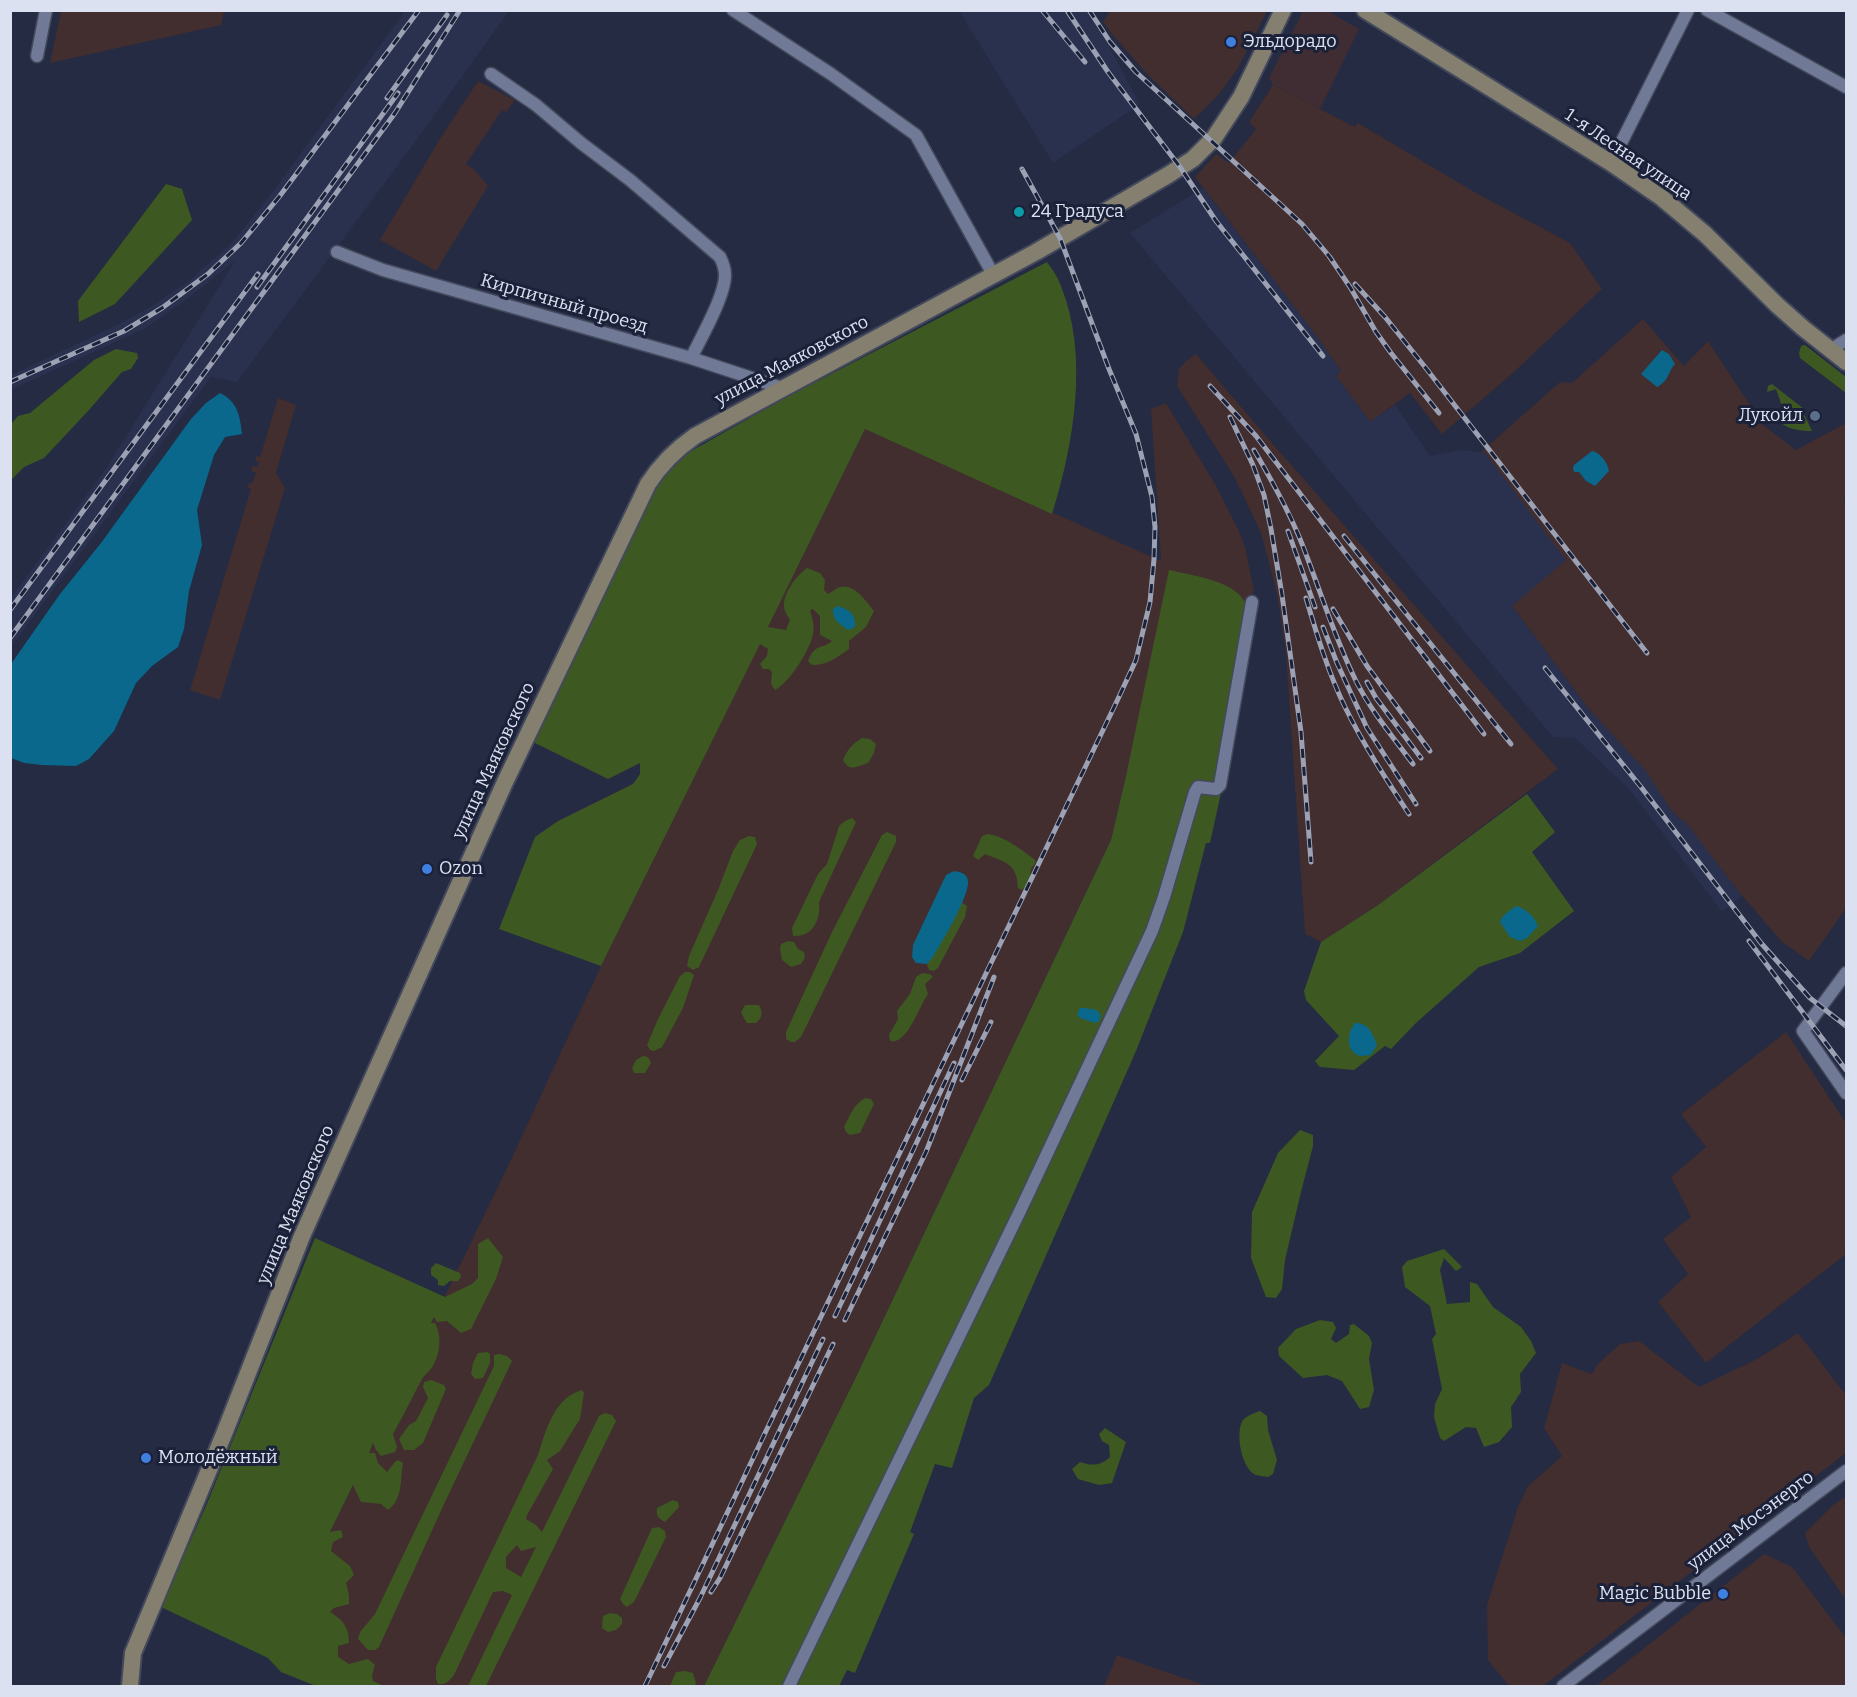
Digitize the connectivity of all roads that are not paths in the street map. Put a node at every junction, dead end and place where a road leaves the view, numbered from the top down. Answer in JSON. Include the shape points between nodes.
{"nodes":[{"id":1,"x":45,"y":10,"type":"edge"},
{"id":2,"x":732,"y":10,"type":"edge"},
{"id":3,"x":1283,"y":10,"type":"edge"},
{"id":4,"x":1365,"y":10,"type":"edge"},
{"id":5,"x":1688,"y":10,"type":"edge"},
{"id":6,"x":1707,"y":10,"type":"edge"},
{"id":7,"x":37,"y":56,"type":"dead end"},
{"id":8,"x":491,"y":74,"type":"dead end"},
{"id":9,"x":1846,"y":87,"type":"edge"},
{"id":10,"x":1611,"y":163,"type":"junction"},
{"id":11,"x":337,"y":252,"type":"dead end"},
{"id":12,"x":994,"y":276,"type":"junction"},
{"id":13,"x":1846,"y":340,"type":"edge"},
{"id":14,"x":1833,"y":351,"type":"junction"},
{"id":15,"x":691,"y":358,"type":"junction"},
{"id":16,"x":1846,"y":362,"type":"edge"},
{"id":17,"x":782,"y":388,"type":"junction"},
{"id":18,"x":1252,"y":602,"type":"dead end"},
{"id":19,"x":1846,"y":973,"type":"edge"},
{"id":20,"x":1846,"y":1094,"type":"edge"},
{"id":21,"x":1846,"y":1471,"type":"edge"},
{"id":22,"x":130,"y":1686,"type":"edge"},
{"id":23,"x":789,"y":1686,"type":"edge"},
{"id":24,"x":1563,"y":1686,"type":"edge"}],
"edges":[{"from":1,"to":7,"type":"street"},
{"from":2,"to":12,"type":"street","via":[[916,135]]},
{"from":3,"to":12,"type":"street","name":"улица Маяковского","via":[[1241,97],[1214,138],[1193,159]]},
{"from":4,"to":10,"type":"street","name":"1-я Лесная улица"},
{"from":5,"to":10,"type":"street"},
{"from":6,"to":9,"type":"street"},
{"from":8,"to":15,"type":"street","via":[[630,180],[720,257],[725,277],[717,305]]},
{"from":10,"to":14,"type":"street","name":"1-я Лесная улица","via":[[1706,234],[1765,294]]},
{"from":11,"to":15,"type":"street","name":"Кирпичный проезд","via":[[383,270]]},
{"from":12,"to":17,"type":"street","name":"улица Маяковского"},
{"from":13,"to":14,"type":"street"},
{"from":14,"to":16,"type":"street","name":"1-я Лесная улица"},
{"from":15,"to":17,"type":"street","name":"Кирпичный проезд"},
{"from":17,"to":22,"type":"street","name":"улица Маяковского","via":[[678,447],[648,484],[505,782],[302,1236],[133,1653]]},
{"from":18,"to":23,"type":"street","via":[[1220,785],[1216,789],[1198,787],[1195,792],[1152,931]]},
{"from":19,"to":20,"type":"street","via":[[1803,1031]]},
{"from":21,"to":24,"type":"street","name":"улица Мосэнерго"}]}
